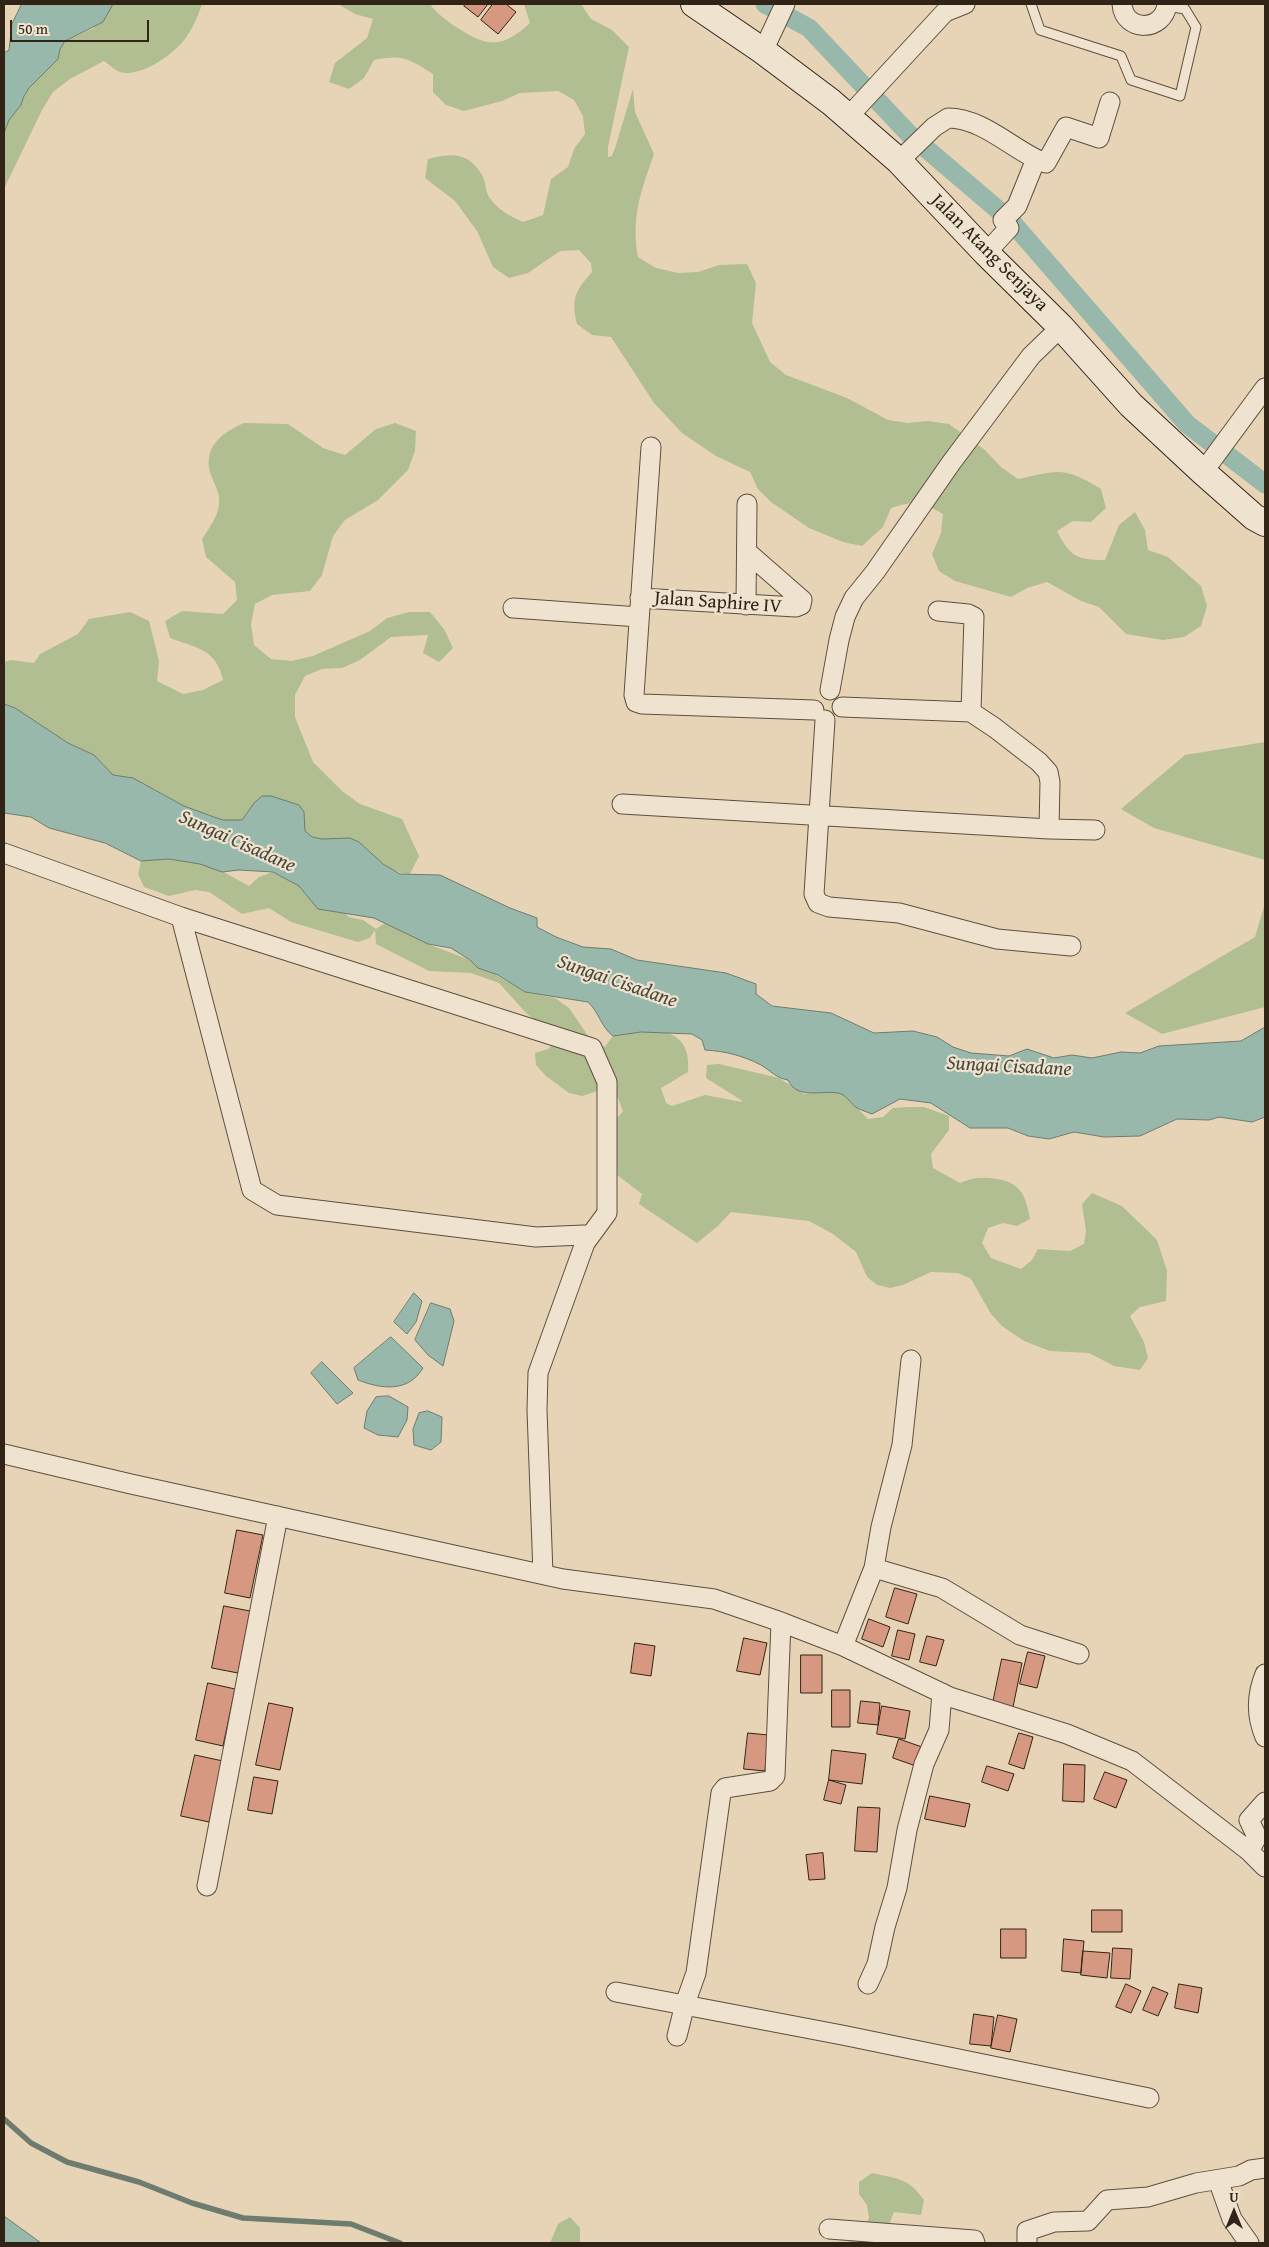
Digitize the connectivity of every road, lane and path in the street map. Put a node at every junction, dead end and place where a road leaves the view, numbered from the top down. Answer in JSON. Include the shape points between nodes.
{"nodes":[{"id":1,"x":694,"y":4,"type":"edge"},
{"id":2,"x":785,"y":4,"type":"edge"},
{"id":3,"x":965,"y":4,"type":"edge"},
{"id":4,"x":1031,"y":4,"type":"edge"},
{"id":5,"x":1122,"y":4,"type":"edge"},
{"id":6,"x":1167,"y":5,"type":"edge"},
{"id":7,"x":766,"y":44,"type":"junction"},
{"id":8,"x":1110,"y":102,"type":"dead end"},
{"id":9,"x":848,"y":117,"type":"junction"},
{"id":10,"x":905,"y":156,"type":"junction"},
{"id":11,"x":1036,"y":159,"type":"junction"},
{"id":12,"x":986,"y":253,"type":"junction"},
{"id":13,"x":1061,"y":327,"type":"junction"},
{"id":14,"x":1265,"y":388,"type":"edge"},
{"id":15,"x":651,"y":447,"type":"dead end"},
{"id":16,"x":1206,"y":467,"type":"junction"},
{"id":17,"x":747,"y":504,"type":"dead end"},
{"id":18,"x":1265,"y":523,"type":"edge"},
{"id":19,"x":747,"y":552,"type":"junction"},
{"id":20,"x":640,"y":598,"type":"junction"},
{"id":21,"x":746,"y":605,"type":"junction"},
{"id":22,"x":513,"y":608,"type":"dead end"},
{"id":23,"x":938,"y":611,"type":"dead end"},
{"id":24,"x":639,"y":618,"type":"junction"},
{"id":25,"x":830,"y":690,"type":"junction"},
{"id":26,"x":842,"y":707,"type":"junction"},
{"id":27,"x":970,"y":712,"type":"junction"},
{"id":28,"x":819,"y":715,"type":"junction"},
{"id":29,"x":622,"y":804,"type":"dead end"},
{"id":30,"x":818,"y":816,"type":"junction"},
{"id":31,"x":1049,"y":829,"type":"junction"},
{"id":32,"x":1095,"y":830,"type":"dead end"},
{"id":33,"x":4,"y":853,"type":"edge"},
{"id":34,"x":180,"y":917,"type":"junction"},
{"id":35,"x":1071,"y":946,"type":"dead end"},
{"id":36,"x":585,"y":1243,"type":"junction"},
{"id":37,"x":911,"y":1360,"type":"dead end"},
{"id":38,"x":4,"y":1454,"type":"edge"},
{"id":39,"x":278,"y":1516,"type":"junction"},
{"id":40,"x":874,"y":1568,"type":"junction"},
{"id":41,"x":543,"y":1574,"type":"junction"},
{"id":42,"x":781,"y":1622,"type":"junction"},
{"id":43,"x":843,"y":1646,"type":"junction"},
{"id":44,"x":1079,"y":1654,"type":"dead end"},
{"id":45,"x":1265,"y":1674,"type":"edge"},
{"id":46,"x":942,"y":1693,"type":"junction"},
{"id":47,"x":1264,"y":1732,"type":"edge"},
{"id":48,"x":1265,"y":1802,"type":"edge"},
{"id":49,"x":1249,"y":1851,"type":"junction"},
{"id":50,"x":1265,"y":1867,"type":"edge"},
{"id":51,"x":206,"y":1886,"type":"dead end"},
{"id":52,"x":868,"y":1984,"type":"dead end"},
{"id":53,"x":616,"y":1992,"type":"dead end"},
{"id":54,"x":685,"y":2004,"type":"junction"},
{"id":55,"x":678,"y":2036,"type":"dead end"},
{"id":56,"x":1149,"y":2098,"type":"dead end"},
{"id":57,"x":1265,"y":2168,"type":"edge"},
{"id":58,"x":1218,"y":2180,"type":"junction"},
{"id":59,"x":829,"y":2229,"type":"dead end"},
{"id":60,"x":975,"y":2243,"type":"edge"},
{"id":61,"x":1027,"y":2243,"type":"edge"},
{"id":62,"x":1249,"y":2243,"type":"edge"}],
"edges":[{"from":1,"to":7,"type":"main road","name":"Jalan Atang Senjaya"},
{"from":2,"to":7,"type":"street"},
{"from":3,"to":9,"type":"street","via":[[944,12]]},
{"from":4,"to":6,"type":"lane","via":[[1040,30],[1121,56],[1131,80],[1180,96],[1196,26],[1185,9]]},
{"from":5,"to":6,"type":"street","via":[[1125,16],[1131,22],[1146,26],[1160,20]]},
{"from":7,"to":9,"type":"main road","name":"Jalan Atang Senjaya"},
{"from":8,"to":11,"type":"street","via":[[1099,138],[1066,127],[1046,163]]},
{"from":9,"to":10,"type":"main road","name":"Jalan Atang Senjaya"},
{"from":10,"to":11,"type":"street","via":[[934,127],[948,118],[965,121],[994,134]]},
{"from":10,"to":12,"type":"main road","name":"Jalan Atang Senjaya"},
{"from":11,"to":12,"type":"street","via":[[1017,206],[1003,220],[1009,228]]},
{"from":12,"to":13,"type":"main road","name":"Jalan Atang Senjaya"},
{"from":13,"to":16,"type":"main road","name":"Jalan Atang Senjaya","via":[[1131,404]]},
{"from":13,"to":25,"type":"street","via":[[1031,356],[854,598],[838,640]]},
{"from":14,"to":16,"type":"street"},
{"from":15,"to":20,"type":"street"},
{"from":16,"to":18,"type":"main road","name":"Jalan Atang Senjaya","via":[[1254,517]]},
{"from":17,"to":19,"type":"street"},
{"from":19,"to":21,"type":"street"},
{"from":19,"to":21,"type":"street","name":"Jalan Saphire IV","via":[[802,603],[796,607]]},
{"from":20,"to":21,"type":"street","name":"Jalan Saphire IV"},
{"from":20,"to":24,"type":"street"},
{"from":22,"to":24,"type":"street"},
{"from":23,"to":27,"type":"street","via":[[974,617]]},
{"from":24,"to":28,"type":"street","via":[[636,702]]},
{"from":25,"to":26,"type":"street","via":[[841,700]]},
{"from":25,"to":28,"type":"street","via":[[817,695],[814,702]]},
{"from":26,"to":27,"type":"street"},
{"from":26,"to":28,"type":"street","via":[[838,716]]},
{"from":27,"to":31,"type":"street","via":[[995,728],[1048,772]]},
{"from":28,"to":30,"type":"street"},
{"from":29,"to":30,"type":"street"},
{"from":30,"to":31,"type":"street"},
{"from":30,"to":35,"type":"street","via":[[814,894],[818,903],[829,907],[899,913],[997,939]]},
{"from":31,"to":32,"type":"street"},
{"from":33,"to":34,"type":"street"},
{"from":34,"to":36,"type":"street","via":[[252,1190],[277,1205],[536,1237],[582,1234]]},
{"from":34,"to":36,"type":"street","via":[[592,1048],[607,1082],[607,1213]]},
{"from":36,"to":41,"type":"street","via":[[538,1373]]},
{"from":37,"to":40,"type":"street","via":[[902,1445]]},
{"from":38,"to":39,"type":"street"},
{"from":39,"to":41,"type":"street"},
{"from":39,"to":51,"type":"street"},
{"from":40,"to":43,"type":"street"},
{"from":40,"to":44,"type":"street","via":[[942,1588],[1020,1635]]},
{"from":41,"to":42,"type":"street","via":[[714,1599]]},
{"from":42,"to":43,"type":"street"},
{"from":42,"to":54,"type":"street","via":[[775,1776],[770,1781],[726,1788],[721,1793],[696,1973]]},
{"from":43,"to":46,"type":"street"},
{"from":45,"to":47,"type":"street","via":[[1258,1703]]},
{"from":46,"to":49,"type":"street","via":[[1067,1734],[1132,1761]]},
{"from":46,"to":52,"type":"street","via":[[939,1730],[924,1764],[907,1830],[898,1888],[877,1964]]},
{"from":48,"to":49,"type":"street","via":[[1249,1820],[1257,1837]]},
{"from":49,"to":50,"type":"street"},
{"from":53,"to":54,"type":"street"},
{"from":54,"to":55,"type":"street"},
{"from":54,"to":56,"type":"street"},
{"from":57,"to":58,"type":"street"},
{"from":58,"to":61,"type":"street","via":[[1148,2197],[1107,2200],[1088,2220],[1054,2222],[1027,2231]]},
{"from":58,"to":62,"type":"street","via":[[1232,2219]]},
{"from":59,"to":60,"type":"street","via":[[974,2240]]}]}
